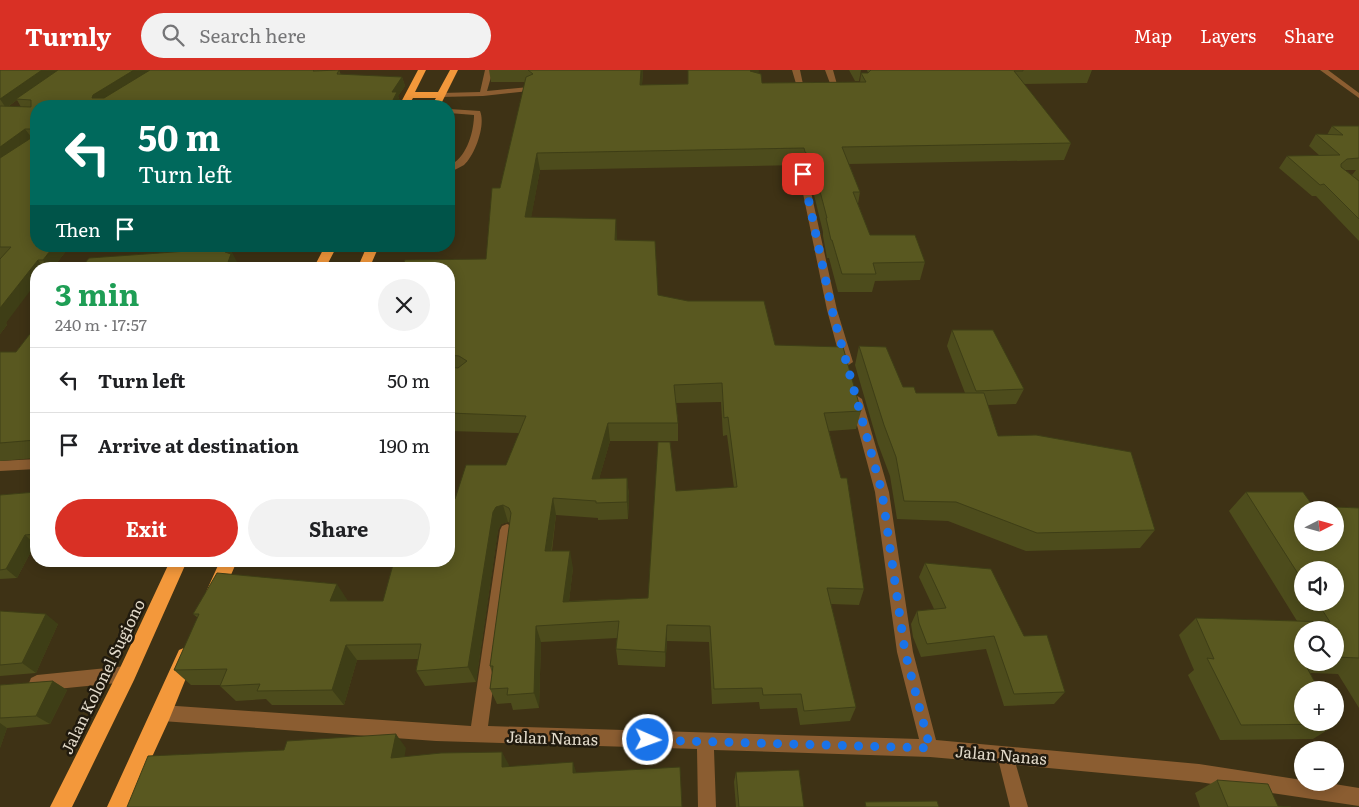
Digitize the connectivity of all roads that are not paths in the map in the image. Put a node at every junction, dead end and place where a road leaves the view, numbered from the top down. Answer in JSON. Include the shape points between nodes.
{"nodes":[{"id":1,"x":422,"y":70,"type":"edge"},
{"id":2,"x":454,"y":70,"type":"edge"},
{"id":3,"x":489,"y":70,"type":"edge"},
{"id":4,"x":796,"y":70,"type":"edge"},
{"id":5,"x":829,"y":70,"type":"edge"},
{"id":6,"x":1324,"y":70,"type":"edge"},
{"id":7,"x":826,"y":86,"type":"edge"},
{"id":8,"x":792,"y":87,"type":"edge"},
{"id":9,"x":801,"y":87,"type":"junction"},
{"id":10,"x":809,"y":87,"type":"edge"},
{"id":11,"x":529,"y":90,"type":"edge"},
{"id":12,"x":483,"y":94,"type":"junction"},
{"id":13,"x":409,"y":95,"type":"junction"},
{"id":14,"x":441,"y":95,"type":"junction"},
{"id":15,"x":1359,"y":96,"type":"edge"},
{"id":16,"x":407,"y":100,"type":"edge"},
{"id":17,"x":439,"y":100,"type":"edge"},
{"id":18,"x":455,"y":111,"type":"edge"},
{"id":19,"x":455,"y":167,"type":"edge"},
{"id":20,"x":803,"y":174,"type":"dead end"},
{"id":21,"x":30,"y":464,"type":"edge"},
{"id":22,"x":0,"y":466,"type":"edge"},
{"id":23,"x":508,"y":530,"type":"edge"},
{"id":24,"x":176,"y":567,"type":"edge"},
{"id":25,"x":226,"y":567,"type":"edge"},
{"id":26,"x":207,"y":608,"type":"edge"},
{"id":27,"x":192,"y":642,"type":"edge"},
{"id":28,"x":127,"y":674,"type":"junction"},
{"id":29,"x":20,"y":684,"type":"edge"},
{"id":30,"x":162,"y":713,"type":"junction"},
{"id":31,"x":478,"y":735,"type":"junction"},
{"id":32,"x":705,"y":742,"type":"junction"},
{"id":33,"x":930,"y":748,"type":"junction"},
{"id":34,"x":1005,"y":754,"type":"junction"},
{"id":35,"x":1359,"y":797,"type":"edge"},
{"id":36,"x":61,"y":807,"type":"edge"},
{"id":37,"x":118,"y":807,"type":"edge"},
{"id":38,"x":707,"y":807,"type":"edge"},
{"id":39,"x":1019,"y":807,"type":"edge"}],
"edges":[{"from":1,"to":13,"type":"highway"},
{"from":2,"to":14,"type":"highway"},
{"from":3,"to":12,"type":"street"},
{"from":4,"to":9,"type":"street"},
{"from":5,"to":7,"type":"street","via":[[838,86]]},
{"from":6,"to":15,"type":"street"},
{"from":8,"to":9,"type":"street"},
{"from":9,"to":10,"type":"street"},
{"from":11,"to":12,"type":"street"},
{"from":12,"to":14,"type":"street"},
{"from":13,"to":14,"type":"highway"},
{"from":13,"to":16,"type":"highway"},
{"from":14,"to":17,"type":"highway"},
{"from":18,"to":19,"type":"street","via":[[477,113],[479,122],[465,159]]},
{"from":20,"to":33,"type":"street","via":[[832,310],[882,492],[905,652]]},
{"from":21,"to":22,"type":"street"},
{"from":23,"to":31,"type":"street"},
{"from":24,"to":28,"type":"highway","name":"Jalan Kolonel Sugiono"},
{"from":25,"to":26,"type":"highway"},
{"from":27,"to":30,"type":"highway"},
{"from":28,"to":29,"type":"street"},
{"from":28,"to":36,"type":"highway","name":"Jalan Kolonel Sugiono"},
{"from":30,"to":31,"type":"street","name":"Jalan Nanas"},
{"from":30,"to":37,"type":"highway"},
{"from":31,"to":32,"type":"street","name":"Jalan Nanas"},
{"from":32,"to":33,"type":"street","name":"Jalan Nanas"},
{"from":32,"to":38,"type":"street"},
{"from":33,"to":34,"type":"street","name":"Jalan Nanas"},
{"from":34,"to":35,"type":"street","name":"Jalan Nanas","via":[[1199,773]]},
{"from":34,"to":39,"type":"street"}]}
